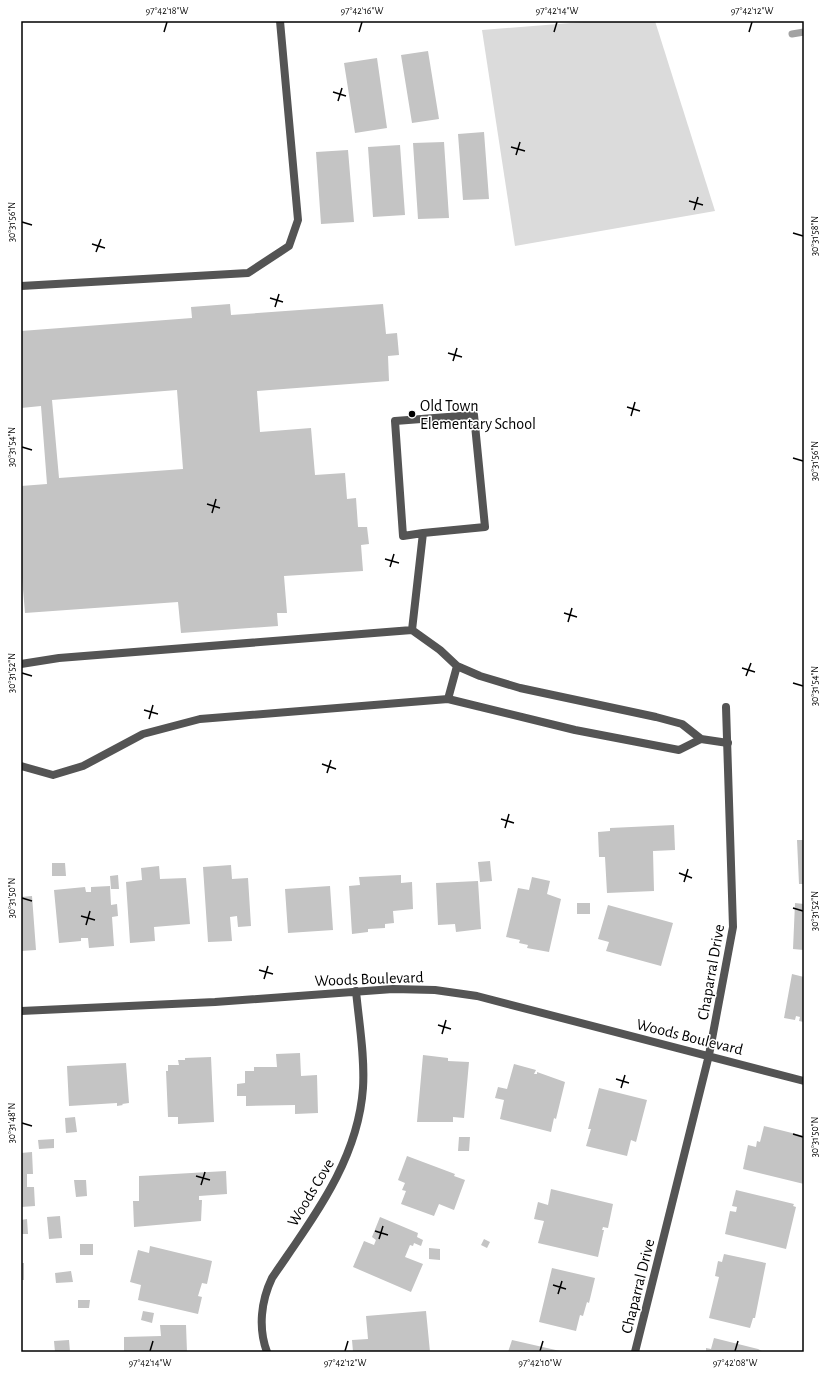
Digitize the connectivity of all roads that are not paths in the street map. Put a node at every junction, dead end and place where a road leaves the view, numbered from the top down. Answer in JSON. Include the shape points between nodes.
{"nodes":[{"id":1,"x":280,"y":21,"type":"edge"},
{"id":2,"x":21,"y":286,"type":"edge"},
{"id":3,"x":423,"y":534,"type":"junction"},
{"id":4,"x":412,"y":630,"type":"junction"},
{"id":5,"x":21,"y":664,"type":"edge"},
{"id":6,"x":457,"y":666,"type":"junction"},
{"id":7,"x":448,"y":699,"type":"junction"},
{"id":8,"x":726,"y":707,"type":"dead end"},
{"id":9,"x":701,"y":739,"type":"junction"},
{"id":10,"x":728,"y":743,"type":"junction"},
{"id":11,"x":21,"y":766,"type":"edge"},
{"id":12,"x":356,"y":991,"type":"junction"},
{"id":13,"x":21,"y":1011,"type":"edge"},
{"id":14,"x":709,"y":1055,"type":"junction"},
{"id":15,"x":804,"y":1081,"type":"edge"},
{"id":16,"x":267,"y":1352,"type":"edge"},
{"id":17,"x":635,"y":1352,"type":"edge"}],
"edges":[{"from":1,"to":2,"type":"street","via":[[298,220],[289,246],[248,273]]},
{"from":3,"to":3,"type":"street","via":[[485,527],[474,415],[395,421],[403,536]]},
{"from":3,"to":4,"type":"street"},
{"from":4,"to":5,"type":"street","via":[[59,658]]},
{"from":4,"to":6,"type":"street"},
{"from":6,"to":7,"type":"street"},
{"from":6,"to":9,"type":"street","via":[[520,688],[682,724]]},
{"from":7,"to":9,"type":"street","via":[[574,730],[678,750]]},
{"from":7,"to":11,"type":"street","via":[[200,719],[143,734],[83,766],[52,775]]},
{"from":8,"to":10,"type":"street","name":"Chaparral Drive"},
{"from":9,"to":10,"type":"street"},
{"from":10,"to":14,"type":"street","name":"Chaparral Drive","via":[[733,927]]},
{"from":12,"to":13,"type":"street","name":"Woods Boulevard","via":[[215,1002]]},
{"from":12,"to":14,"type":"street","name":"Woods Boulevard","via":[[435,990],[477,996]]},
{"from":12,"to":16,"type":"street","name":"Woods Cove","via":[[363,1071],[358,1124],[347,1157],[331,1190],[267,1288],[261,1318],[263,1342]]},
{"from":14,"to":15,"type":"street","name":"Woods Boulevard"},
{"from":14,"to":17,"type":"street","name":"Chaparral Drive"}]}
